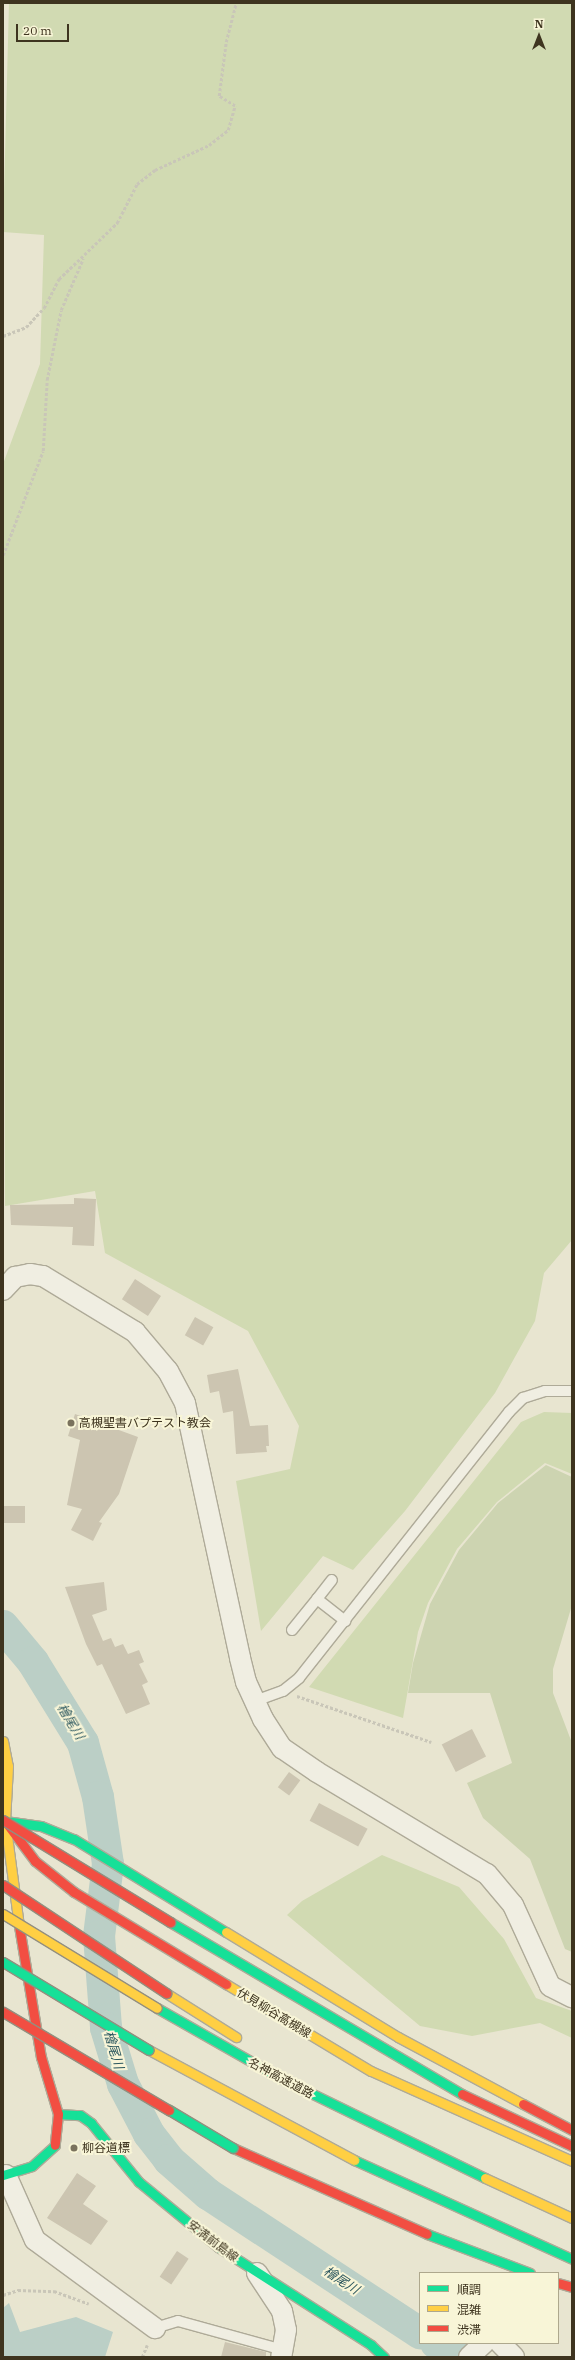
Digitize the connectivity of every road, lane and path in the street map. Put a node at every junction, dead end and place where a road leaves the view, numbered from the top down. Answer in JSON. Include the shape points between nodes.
{"nodes":[{"id":1,"x":236,"y":3,"type":"edge"},
{"id":2,"x":84,"y":257,"type":"junction"},
{"id":3,"x":3,"y":336,"type":"edge"},
{"id":4,"x":3,"y":555,"type":"edge"},
{"id":5,"x":3,"y":1290,"type":"edge"},
{"id":6,"x":572,"y":1391,"type":"edge"},
{"id":7,"x":332,"y":1580,"type":"dead end"},
{"id":8,"x":317,"y":1599,"type":"junction"},
{"id":9,"x":345,"y":1621,"type":"junction"},
{"id":10,"x":292,"y":1630,"type":"dead end"},
{"id":11,"x":303,"y":1698,"type":"dead end"},
{"id":12,"x":255,"y":1701,"type":"junction"},
{"id":13,"x":3,"y":1741,"type":"edge"},
{"id":14,"x":431,"y":1742,"type":"dead end"},
{"id":15,"x":4,"y":1820,"type":"edge"},
{"id":16,"x":3,"y":1884,"type":"edge"},
{"id":17,"x":3,"y":1914,"type":"edge"},
{"id":18,"x":3,"y":1962,"type":"edge"},
{"id":19,"x":572,"y":1997,"type":"edge"},
{"id":20,"x":3,"y":2012,"type":"edge"},
{"id":21,"x":244,"y":2042,"type":"dead end"},
{"id":22,"x":284,"y":2068,"type":"dead end"},
{"id":23,"x":58,"y":2114,"type":"junction"},
{"id":24,"x":572,"y":2130,"type":"edge"},
{"id":25,"x":415,"y":2146,"type":"junction"},
{"id":26,"x":572,"y":2146,"type":"edge"},
{"id":27,"x":572,"y":2160,"type":"edge"},
{"id":28,"x":4,"y":2175,"type":"edge"},
{"id":29,"x":572,"y":2218,"type":"edge"},
{"id":30,"x":572,"y":2259,"type":"edge"},
{"id":31,"x":527,"y":2272,"type":"edge"},
{"id":32,"x":257,"y":2273,"type":"junction"},
{"id":33,"x":559,"y":2283,"type":"edge"},
{"id":34,"x":572,"y":2287,"type":"edge"},
{"id":35,"x":3,"y":2296,"type":"edge"},
{"id":36,"x":91,"y":2305,"type":"dead end"},
{"id":37,"x":155,"y":2328,"type":"joint"},
{"id":38,"x":501,"y":2344,"type":"edge"},
{"id":39,"x":282,"y":2353,"type":"edge"},
{"id":40,"x":384,"y":2357,"type":"edge"},
{"id":41,"x":514,"y":2357,"type":"edge"}],
"edges":[{"from":1,"to":2,"type":"path","via":[[226,42],[219,96],[235,106],[228,130],[209,145],[155,170],[137,184],[117,223]]},
{"from":2,"to":3,"type":"path","via":[[59,279],[44,308],[26,327]]},
{"from":2,"to":4,"type":"path","via":[[61,310],[47,380],[43,451]]},
{"from":5,"to":12,"type":"street","via":[[15,1277],[30,1274],[43,1276],[135,1332],[168,1371],[185,1403],[240,1658],[246,1682]]},
{"from":6,"to":9,"type":"lane","via":[[545,1391],[530,1396],[509,1412]]},
{"from":7,"to":8,"type":"lane"},
{"from":8,"to":9,"type":"lane"},
{"from":8,"to":10,"type":"lane"},
{"from":9,"to":12,"type":"lane","via":[[300,1678],[283,1691]]},
{"from":11,"to":14,"type":"path"},
{"from":12,"to":19,"type":"street","via":[[263,1719],[282,1748],[341,1787],[487,1874],[513,1905],[550,1986]]},
{"from":13,"to":15,"type":"main road","via":[[8,1766]]},
{"from":15,"to":23,"type":"main road","via":[[40,2050]]},
{"from":15,"to":24,"type":"main road","via":[[41,1826],[74,1839],[398,2037]]},
{"from":15,"to":26,"type":"main road","bridge":true,"via":[[457,2092]]},
{"from":15,"to":27,"type":"main road","name":"伏見柳谷高槻線","via":[[35,1861],[74,1892],[135,1930],[371,2071]]},
{"from":16,"to":21,"type":"main road","bridge":true},
{"from":17,"to":25,"type":"main road","name":"名神高速道路","bridge":true,"via":[[157,2008],[282,2079]]},
{"from":18,"to":30,"type":"main road","bridge":true,"via":[[149,2050],[267,2115],[394,2180]]},
{"from":20,"to":31,"type":"main road","bridge":true,"via":[[233,2148],[412,2229]]},
{"from":22,"to":25,"type":"main road"},
{"from":23,"to":28,"type":"main road","via":[[55,2147],[32,2166]]},
{"from":23,"to":32,"type":"main road","name":"安満前島線","via":[[80,2116],[91,2123],[139,2182],[218,2247]]},
{"from":25,"to":29,"type":"main road","name":"名神高速道路"},
{"from":28,"to":37,"type":"street","via":[[35,2240]]},
{"from":32,"to":39,"type":"street","via":[[282,2311],[286,2330]]},
{"from":32,"to":40,"type":"main road","name":"安満前島線","via":[[370,2345]]},
{"from":33,"to":34,"type":"main road"},
{"from":35,"to":36,"type":"path","via":[[18,2290],[54,2291]]},
{"from":37,"to":39,"type":"lane","via":[[178,2321]]},
{"from":38,"to":41,"type":"street"}]}
